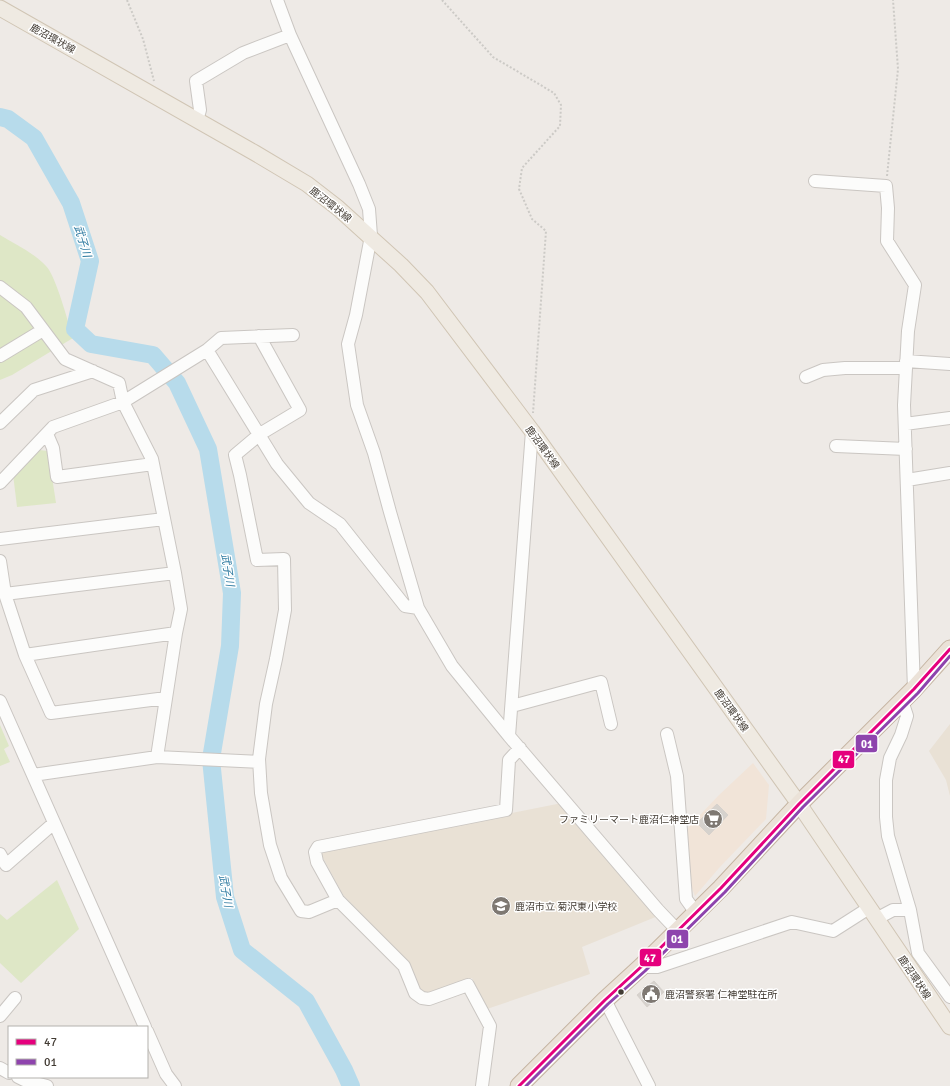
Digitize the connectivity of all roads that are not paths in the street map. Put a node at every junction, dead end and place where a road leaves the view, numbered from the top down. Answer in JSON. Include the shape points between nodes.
{"nodes":[{"id":1,"x":277,"y":0,"type":"edge"},
{"id":2,"x":0,"y":8,"type":"edge"},
{"id":3,"x":290,"y":35,"type":"junction"},
{"id":4,"x":197,"y":120,"type":"junction"},
{"id":5,"x":815,"y":181,"type":"dead end"},
{"id":6,"x":371,"y":236,"type":"junction"},
{"id":7,"x":0,"y":287,"type":"edge"},
{"id":8,"x":43,"y":330,"type":"junction"},
{"id":9,"x":293,"y":335,"type":"dead end"},
{"id":10,"x":259,"y":336,"type":"junction"},
{"id":11,"x":206,"y":350,"type":"junction"},
{"id":12,"x":0,"y":356,"type":"edge"},
{"id":13,"x":906,"y":364,"type":"junction"},
{"id":14,"x":950,"y":364,"type":"edge"},
{"id":15,"x":93,"y":371,"type":"junction"},
{"id":16,"x":806,"y":377,"type":"dead end"},
{"id":17,"x":123,"y":402,"type":"junction"},
{"id":18,"x":950,"y":418,"type":"edge"},
{"id":19,"x":0,"y":423,"type":"edge"},
{"id":20,"x":905,"y":424,"type":"junction"},
{"id":21,"x":532,"y":431,"type":"junction"},
{"id":22,"x":47,"y":434,"type":"junction"},
{"id":23,"x":260,"y":434,"type":"junction"},
{"id":24,"x":836,"y":446,"type":"dead end"},
{"id":25,"x":906,"y":449,"type":"junction"},
{"id":26,"x":153,"y":464,"type":"junction"},
{"id":27,"x":950,"y":473,"type":"edge"},
{"id":28,"x":907,"y":480,"type":"junction"},
{"id":29,"x":0,"y":483,"type":"edge"},
{"id":30,"x":164,"y":519,"type":"junction"},
{"id":31,"x":0,"y":539,"type":"edge"},
{"id":32,"x":0,"y":561,"type":"edge"},
{"id":33,"x":175,"y":573,"type":"junction"},
{"id":34,"x":5,"y":594,"type":"junction"},
{"id":35,"x":418,"y":608,"type":"junction"},
{"id":36,"x":176,"y":633,"type":"junction"},
{"id":37,"x":950,"y":649,"type":"edge"},
{"id":38,"x":25,"y":655,"type":"junction"},
{"id":39,"x":914,"y":689,"type":"junction"},
{"id":40,"x":166,"y":698,"type":"junction"},
{"id":41,"x":0,"y":701,"type":"edge"},
{"id":42,"x":902,"y":701,"type":"junction"},
{"id":43,"x":512,"y":706,"type":"junction"},
{"id":44,"x":611,"y":724,"type":"dead end"},
{"id":45,"x":667,"y":734,"type":"dead end"},
{"id":46,"x":509,"y":736,"type":"junction"},
{"id":47,"x":520,"y":748,"type":"junction"},
{"id":48,"x":158,"y":757,"type":"junction"},
{"id":49,"x":259,"y":762,"type":"junction"},
{"id":50,"x":33,"y":775,"type":"junction"},
{"id":51,"x":799,"y":804,"type":"junction"},
{"id":52,"x":54,"y":823,"type":"junction"},
{"id":53,"x":0,"y":854,"type":"edge"},
{"id":54,"x":338,"y":900,"type":"junction"},
{"id":55,"x":910,"y":910,"type":"junction"},
{"id":56,"x":696,"y":913,"type":"junction"},
{"id":57,"x":873,"y":914,"type":"junction"},
{"id":58,"x":678,"y":930,"type":"junction"},
{"id":59,"x":641,"y":967,"type":"junction"},
{"id":60,"x":950,"y":997,"type":"edge"},
{"id":61,"x":15,"y":998,"type":"dead end"},
{"id":62,"x":605,"y":1000,"type":"junction"},
{"id":63,"x":0,"y":1016,"type":"edge"},
{"id":64,"x":145,"y":1026,"type":"edge"},
{"id":65,"x":950,"y":1027,"type":"edge"},
{"id":66,"x":148,"y":1033,"type":"edge"},
{"id":67,"x":20,"y":1078,"type":"edge"},
{"id":68,"x":48,"y":1086,"type":"edge"},
{"id":69,"x":175,"y":1086,"type":"edge"},
{"id":70,"x":482,"y":1086,"type":"edge"},
{"id":71,"x":520,"y":1086,"type":"edge"},
{"id":72,"x":649,"y":1086,"type":"edge"}],
"edges":[{"from":1,"to":3,"type":"street"},
{"from":2,"to":4,"type":"main road","name":"鹿沼環状線"},
{"from":3,"to":4,"type":"street","via":[[243,54],[196,81],[200,110]]},
{"from":3,"to":6,"type":"street","via":[[360,184],[369,209]]},
{"from":4,"to":6,"type":"main road","name":"鹿沼環状線","via":[[307,184]]},
{"from":5,"to":13,"type":"street","via":[[886,186],[887,241],[914,285]]},
{"from":6,"to":21,"type":"main road","name":"鹿沼環状線","via":[[426,292]]},
{"from":6,"to":35,"type":"street","via":[[348,344],[358,404]]},
{"from":7,"to":8,"type":"street","via":[[26,307]]},
{"from":8,"to":12,"type":"street"},
{"from":8,"to":15,"type":"street","via":[[65,359]]},
{"from":9,"to":10,"type":"street"},
{"from":10,"to":11,"type":"street","via":[[221,338]]},
{"from":10,"to":23,"type":"street","via":[[300,410]]},
{"from":11,"to":17,"type":"street"},
{"from":11,"to":23,"type":"street"},
{"from":13,"to":14,"type":"street"},
{"from":13,"to":16,"type":"street","via":[[823,370]]},
{"from":13,"to":20,"type":"street"},
{"from":15,"to":17,"type":"street","via":[[119,383]]},
{"from":15,"to":19,"type":"street","via":[[34,390]]},
{"from":17,"to":22,"type":"street","via":[[53,427]]},
{"from":17,"to":26,"type":"street"},
{"from":18,"to":20,"type":"street"},
{"from":20,"to":25,"type":"street"},
{"from":21,"to":43,"type":"street"},
{"from":21,"to":51,"type":"main road","name":"鹿沼環状線"},
{"from":22,"to":26,"type":"street","via":[[54,448],[57,477]]},
{"from":22,"to":29,"type":"street"},
{"from":23,"to":35,"type":"street","via":[[277,464],[309,502],[340,524],[405,606]]},
{"from":23,"to":49,"type":"street","via":[[235,455],[257,560],[284,559],[284,610],[266,704]]},
{"from":24,"to":25,"type":"street"},
{"from":25,"to":28,"type":"street"},
{"from":26,"to":30,"type":"street"},
{"from":27,"to":28,"type":"street"},
{"from":28,"to":39,"type":"street"},
{"from":30,"to":31,"type":"street"},
{"from":30,"to":33,"type":"street"},
{"from":32,"to":34,"type":"street"},
{"from":33,"to":34,"type":"street"},
{"from":33,"to":36,"type":"street","via":[[181,609]]},
{"from":34,"to":38,"type":"street"},
{"from":35,"to":46,"type":"street","via":[[452,666]]},
{"from":36,"to":38,"type":"street"},
{"from":36,"to":40,"type":"street"},
{"from":37,"to":39,"type":"highway"},
{"from":38,"to":40,"type":"street","via":[[51,713]]},
{"from":39,"to":42,"type":"highway"},
{"from":40,"to":48,"type":"street"},
{"from":41,"to":50,"type":"street"},
{"from":42,"to":51,"type":"highway"},
{"from":42,"to":55,"type":"street","via":[[907,716],[890,758],[886,780],[886,817],[888,836]]},
{"from":43,"to":44,"type":"street","via":[[601,682]]},
{"from":43,"to":46,"type":"street"},
{"from":45,"to":56,"type":"street","via":[[677,776],[686,899]]},
{"from":46,"to":47,"type":"street"},
{"from":47,"to":54,"type":"street","via":[[510,760],[506,810],[318,847],[315,852],[317,862]]},
{"from":47,"to":58,"type":"street"},
{"from":48,"to":49,"type":"street"},
{"from":48,"to":50,"type":"street"},
{"from":49,"to":54,"type":"street","via":[[261,793],[270,845],[281,878],[301,911],[308,912]]},
{"from":50,"to":52,"type":"street"},
{"from":51,"to":56,"type":"highway"},
{"from":51,"to":57,"type":"main road","name":"鹿沼環状線"},
{"from":52,"to":53,"type":"street","via":[[6,865]]},
{"from":52,"to":64,"type":"street"},
{"from":54,"to":70,"type":"street","via":[[404,966],[415,993],[422,998],[429,999],[468,985],[490,1026]]},
{"from":55,"to":57,"type":"street"},
{"from":55,"to":60,"type":"street","via":[[918,953]]},
{"from":56,"to":58,"type":"highway"},
{"from":57,"to":59,"type":"street","via":[[833,931],[792,922],[657,967]]},
{"from":57,"to":65,"type":"main road","name":"鹿沼環状線"},
{"from":58,"to":59,"type":"highway"},
{"from":59,"to":62,"type":"highway"},
{"from":61,"to":63,"type":"street"},
{"from":62,"to":71,"type":"highway"},
{"from":62,"to":72,"type":"street"},
{"from":66,"to":69,"type":"street","via":[[166,1074]]},
{"from":67,"to":68,"type":"street"}]}
